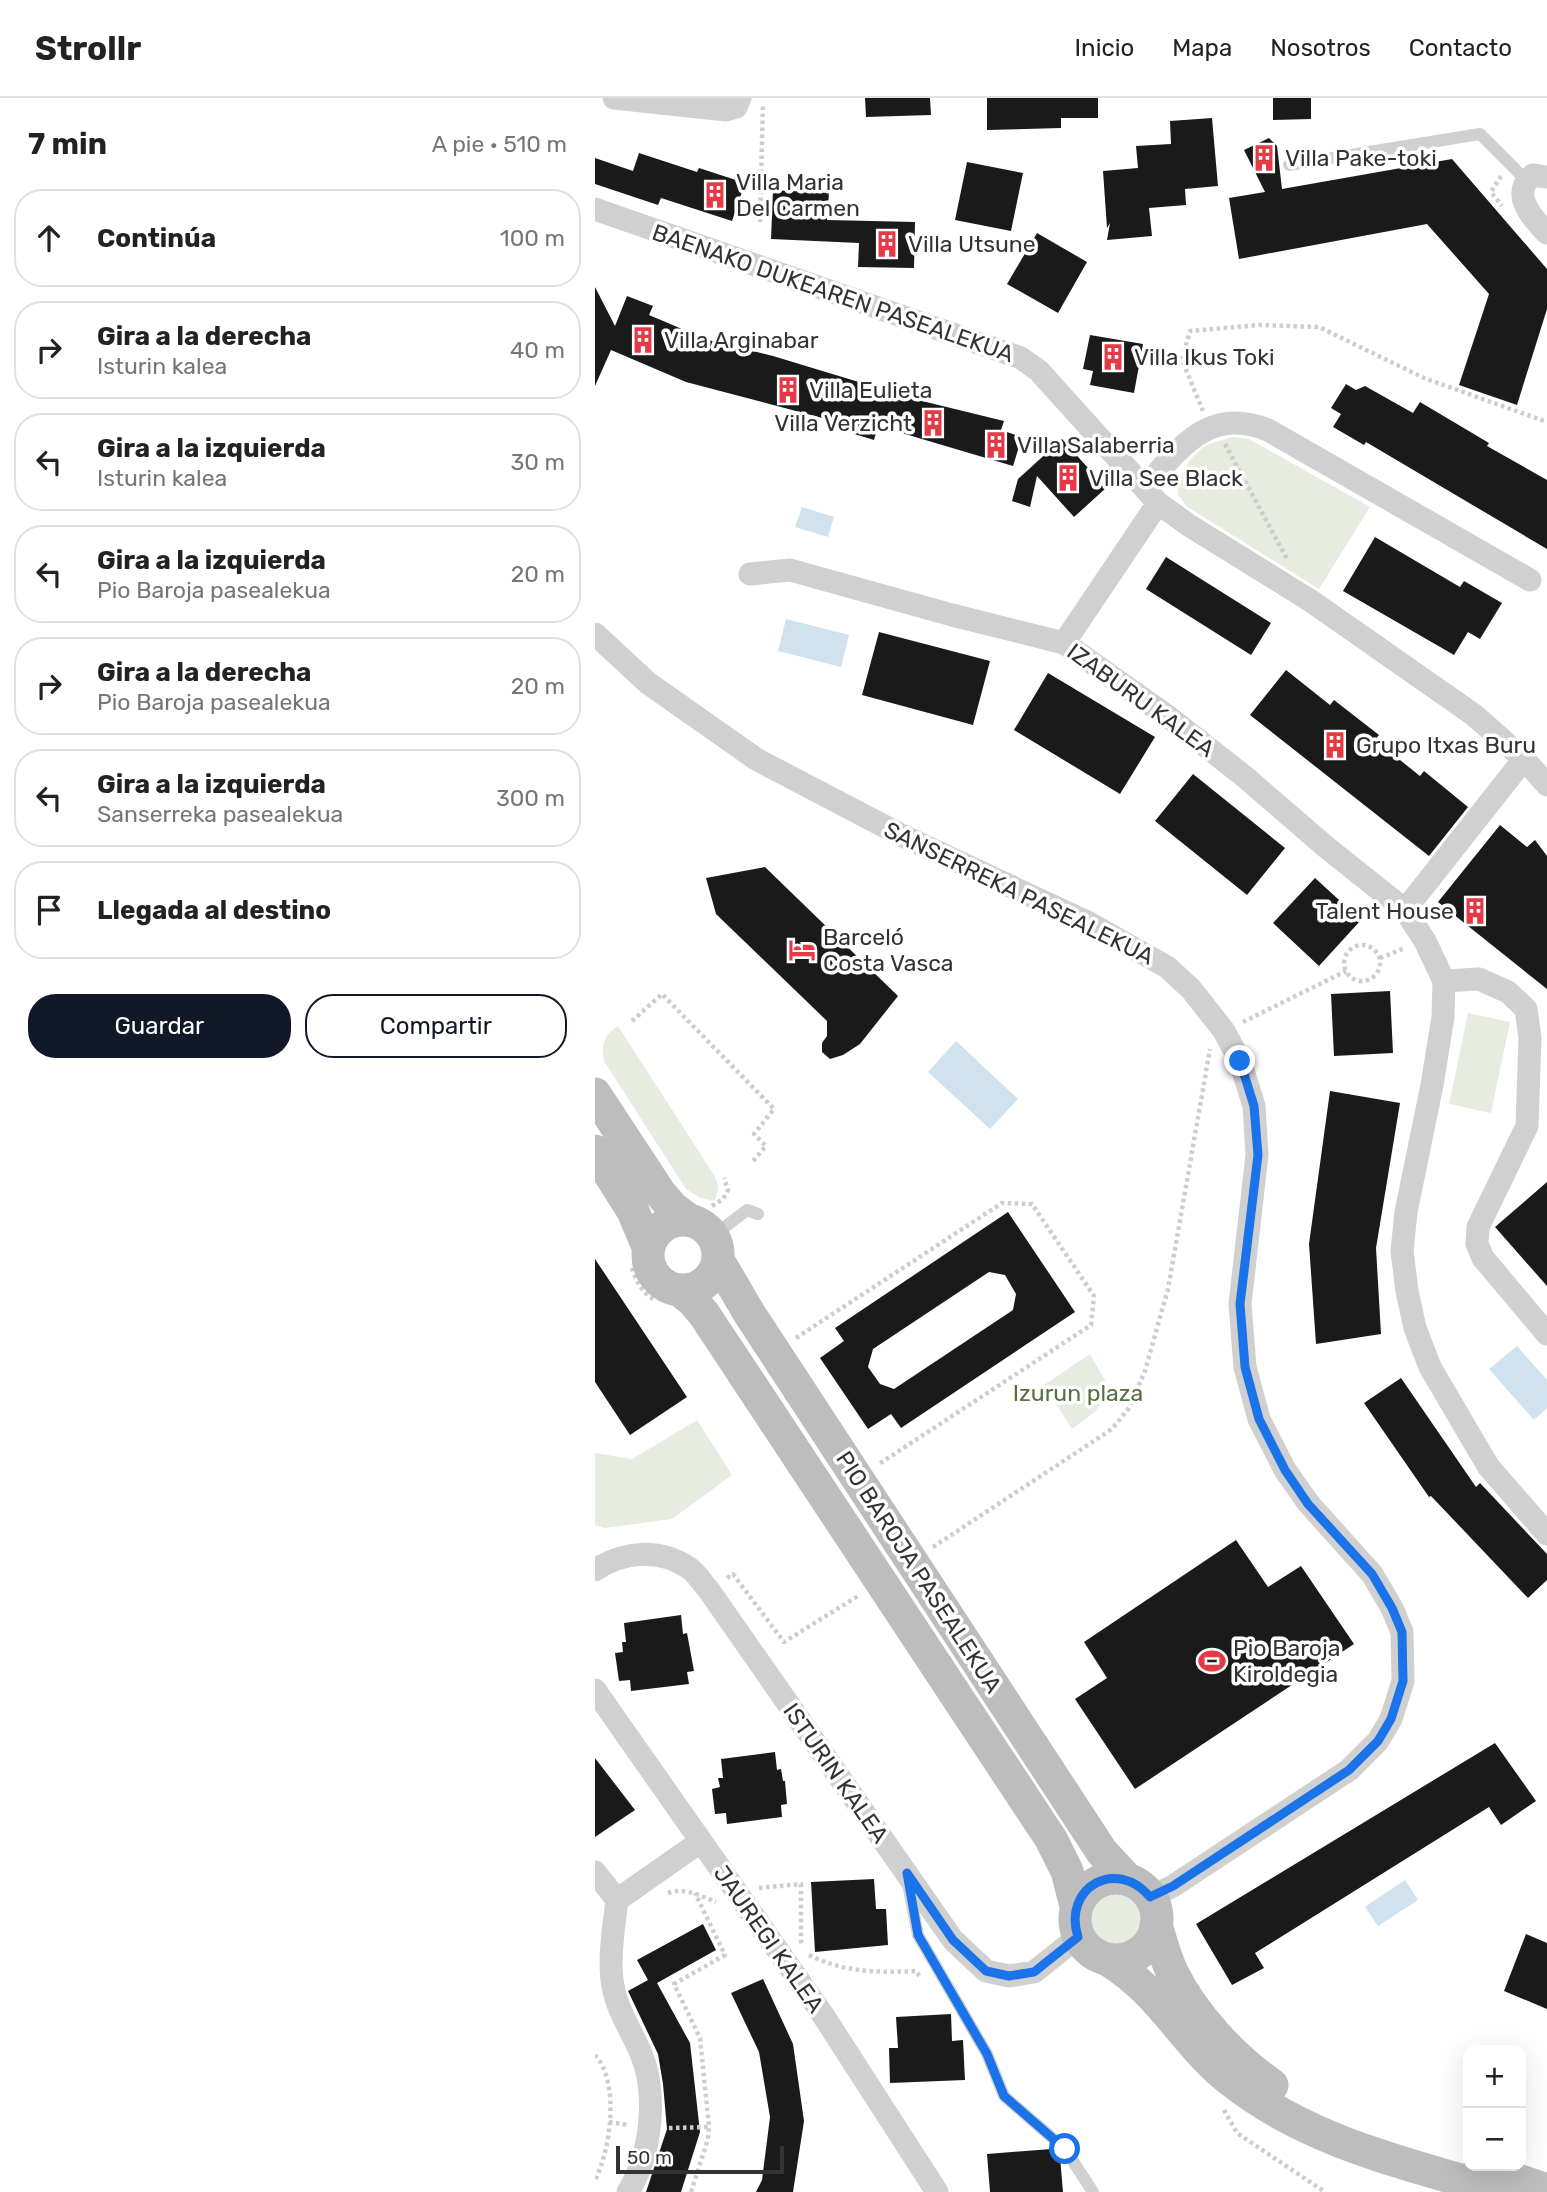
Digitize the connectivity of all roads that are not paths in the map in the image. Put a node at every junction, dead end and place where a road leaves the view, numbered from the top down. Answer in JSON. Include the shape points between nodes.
{"nodes":[{"id":1,"x":614,"y":98,"type":"edge"},
{"id":2,"x":748,"y":99,"type":"edge"},
{"id":3,"x":1289,"y":165,"type":"dead end"},
{"id":4,"x":1536,"y":179,"type":"edge"},
{"id":5,"x":595,"y":209,"type":"edge"},
{"id":6,"x":1547,"y":233,"type":"edge"},
{"id":7,"x":1152,"y":495,"type":"junction"},
{"id":8,"x":750,"y":574,"type":"dead end"},
{"id":9,"x":1530,"y":580,"type":"dead end"},
{"id":10,"x":595,"y":634,"type":"edge"},
{"id":11,"x":1065,"y":643,"type":"junction"},
{"id":12,"x":1524,"y":759,"type":"junction"},
{"id":13,"x":1547,"y":785,"type":"edge"},
{"id":14,"x":1405,"y":910,"type":"junction"},
{"id":15,"x":1444,"y":981,"type":"junction"},
{"id":16,"x":595,"y":1094,"type":"edge"},
{"id":17,"x":595,"y":1151,"type":"edge"},
{"id":18,"x":758,"y":1214,"type":"dead end"},
{"id":19,"x":707,"y":1239,"type":"junction"},
{"id":20,"x":648,"y":1247,"type":"junction"},
{"id":21,"x":679,"y":1290,"type":"junction"},
{"id":22,"x":1547,"y":1334,"type":"edge"},
{"id":23,"x":1547,"y":1534,"type":"edge"},
{"id":24,"x":595,"y":1570,"type":"edge"},
{"id":25,"x":595,"y":1690,"type":"edge"},
{"id":26,"x":700,"y":1842,"type":"junction"},
{"id":27,"x":595,"y":1872,"type":"edge"},
{"id":28,"x":907,"y":1873,"type":"junction"},
{"id":29,"x":617,"y":1900,"type":"junction"},
{"id":30,"x":1145,"y":1900,"type":"junction"},
{"id":31,"x":1077,"y":1921,"type":"junction"},
{"id":32,"x":1108,"y":1960,"type":"junction"},
{"id":33,"x":1463,"y":2162,"type":"edge"},
{"id":34,"x":1490,"y":2171,"type":"edge"},
{"id":35,"x":1547,"y":2190,"type":"edge"},
{"id":36,"x":628,"y":2192,"type":"edge"},
{"id":37,"x":937,"y":2192,"type":"edge"},
{"id":38,"x":1093,"y":2192,"type":"edge"},
{"id":39,"x":1502,"y":2192,"type":"edge"}],
"edges":[{"from":1,"to":2,"type":"street","via":[[726,110]]},
{"from":3,"to":4,"type":"lane","via":[[1481,134]]},
{"from":4,"to":6,"type":"street","via":[[1523,186],[1523,202]]},
{"from":5,"to":7,"type":"street","name":"BAENAKO DUKEAREN PASEALEKUA","via":[[1021,358],[1039,371]]},
{"from":7,"to":9,"type":"street","via":[[1185,445],[1204,431],[1230,422],[1249,423]]},
{"from":7,"to":11,"type":"street"},
{"from":7,"to":12,"type":"street","name":"BAENAKO DUKEAREN PASEALEKUA","via":[[1190,526],[1311,601],[1475,715]]},
{"from":8,"to":11,"type":"street","name":"IZABURU KALEA","via":[[790,569]]},
{"from":10,"to":30,"type":"street","name":"SANSERREKA PASEALEKUA","via":[[648,683],[756,759],[901,835],[1089,923],[1167,967],[1224,1031],[1240,1061],[1254,1106],[1258,1155],[1240,1304],[1245,1367],[1259,1419],[1285,1470],[1372,1574],[1392,1608],[1402,1632],[1403,1681],[1391,1719],[1378,1741],[1349,1770]]},
{"from":11,"to":14,"type":"street","name":"IZABURU KALEA","via":[[1224,760]]},
{"from":12,"to":13,"type":"street","name":"BAENAKO DUKEAREN PASEALEKUA"},
{"from":12,"to":14,"type":"street"},
{"from":14,"to":15,"type":"street","name":"IZABURU KALEA"},
{"from":15,"to":22,"type":"street","via":[[1479,979],[1508,992],[1526,1009],[1530,1038],[1527,1126],[1478,1227],[1477,1244],[1483,1258]]},
{"from":15,"to":23,"type":"street","name":"IZABURU KALEA","via":[[1432,1085],[1406,1212],[1402,1251],[1407,1291],[1430,1367],[1488,1466]]},
{"from":16,"to":19,"type":"main road","name":"PIO BAROJA PASEALEKUA","via":[[660,1194]]},
{"from":17,"to":20,"type":"main road","via":[[633,1211]]},
{"from":18,"to":19,"type":"lane","via":[[747,1210]]},
{"from":19,"to":20,"type":"main road","via":[[671,1222],[656,1231]]},
{"from":19,"to":21,"type":"main road","via":[[716,1269],[697,1288]]},
{"from":19,"to":30,"type":"main road","name":"PIO BAROJA PASEALEKUA","via":[[749,1313],[1095,1841]]},
{"from":20,"to":21,"type":"main road","via":[[654,1276]]},
{"from":21,"to":31,"type":"main road","name":"PIO BAROJA PASEALEKUA","via":[[704,1314],[1051,1839],[1067,1871]]},
{"from":24,"to":28,"type":"street","name":"ISTURIN KALEA","via":[[610,1560],[637,1553],[666,1557],[691,1569]]},
{"from":25,"to":26,"type":"street","name":"JAUREGI KALEA"},
{"from":26,"to":29,"type":"street"},
{"from":26,"to":37,"type":"street","name":"JAUREGI KALEA","via":[[823,2015]]},
{"from":27,"to":29,"type":"street"},
{"from":28,"to":31,"type":"street","name":"ISTURIN KALEA","via":[[953,1940],[986,1971],[1009,1976],[1034,1972]]},
{"from":28,"to":38,"type":"lane","via":[[918,1935],[987,2054],[1004,2096],[1065,2149]]},
{"from":29,"to":36,"type":"street","via":[[612,1983],[648,2078],[650,2129]]},
{"from":30,"to":31,"type":"main road","via":[[1107,1879],[1097,1882],[1081,1896]]},
{"from":30,"to":32,"type":"main road","via":[[1153,1936],[1140,1953]]},
{"from":30,"to":33,"type":"main road","name":"PIO BAROJA PASEALEKUA","via":[[1185,1994],[1223,2041],[1267,2081],[1342,2124]]},
{"from":31,"to":32,"type":"main road","via":[[1086,1948]]},
{"from":32,"to":39,"type":"main road","via":[[1153,1994],[1205,2058],[1279,2114],[1335,2140]]},
{"from":34,"to":35,"type":"main road"}]}
